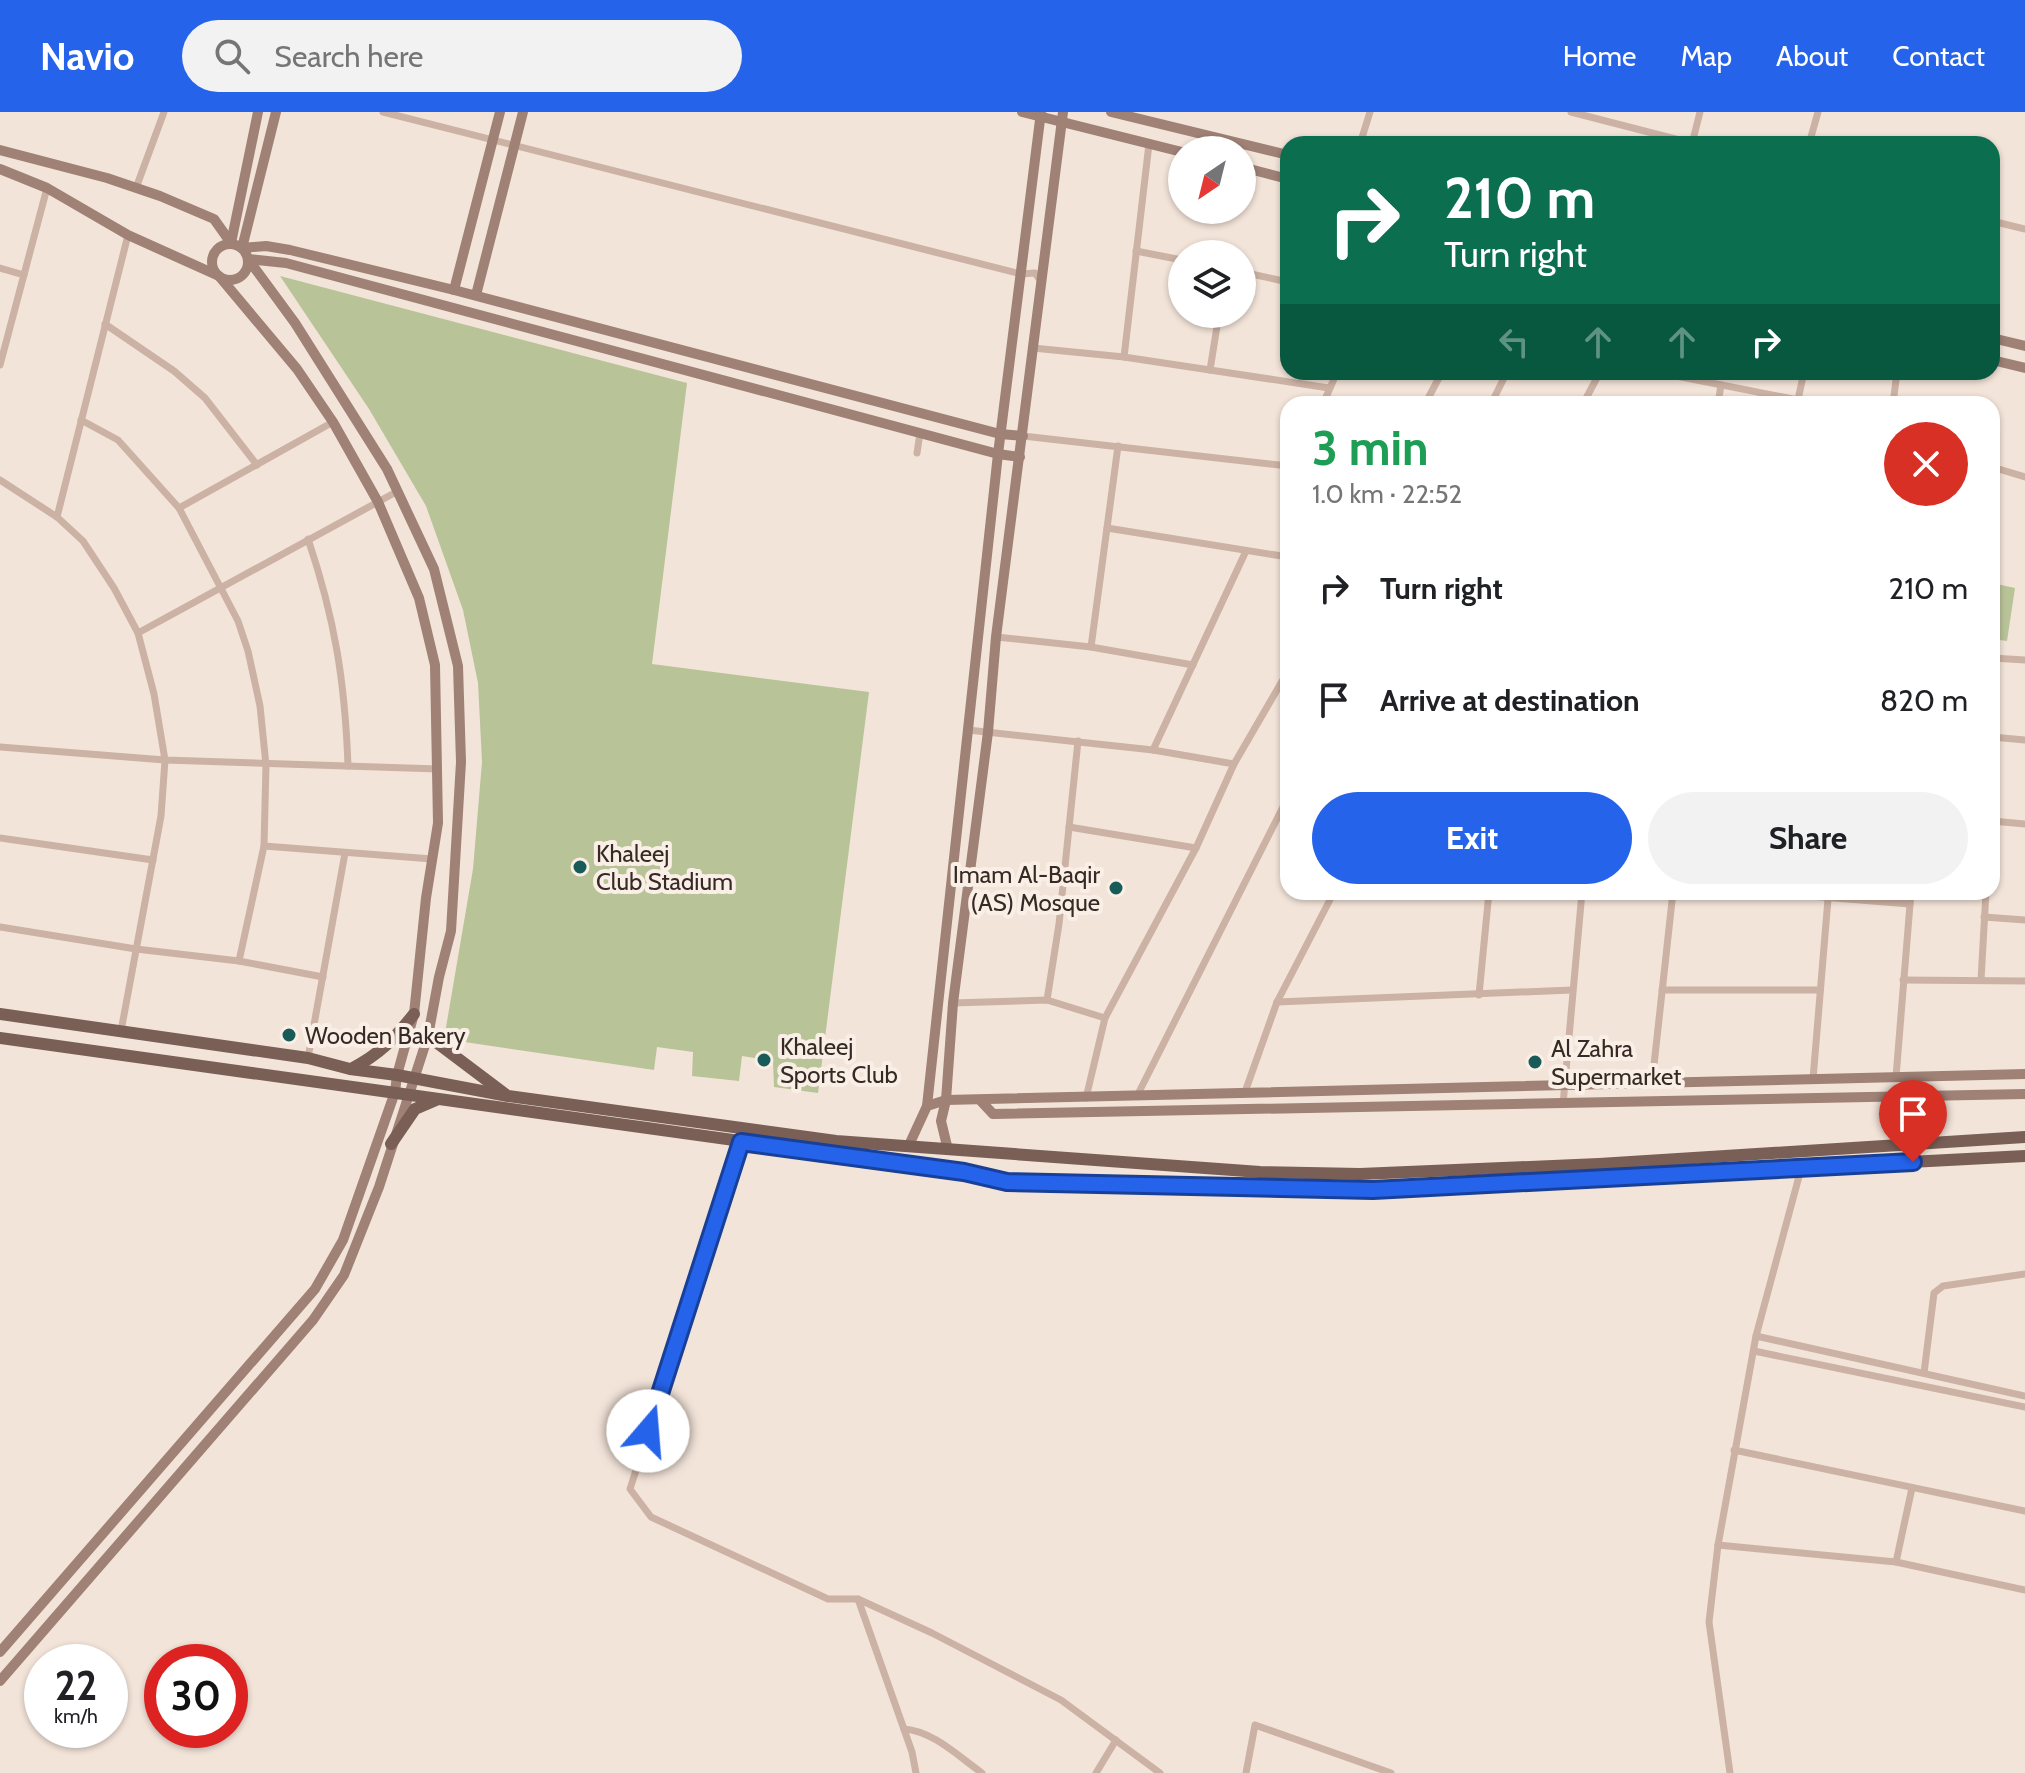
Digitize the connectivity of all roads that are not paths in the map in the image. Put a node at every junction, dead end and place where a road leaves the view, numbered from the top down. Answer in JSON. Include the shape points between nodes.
{"nodes":[{"id":1,"x":164,"y":112,"type":"edge"},
{"id":2,"x":258,"y":112,"type":"edge"},
{"id":3,"x":276,"y":112,"type":"edge"},
{"id":4,"x":383,"y":112,"type":"edge"},
{"id":5,"x":500,"y":112,"type":"edge"},
{"id":6,"x":523,"y":112,"type":"edge"},
{"id":7,"x":1022,"y":112,"type":"edge"},
{"id":8,"x":1111,"y":112,"type":"edge"},
{"id":9,"x":1370,"y":112,"type":"edge"},
{"id":10,"x":1571,"y":112,"type":"edge"},
{"id":11,"x":1700,"y":112,"type":"edge"},
{"id":12,"x":1818,"y":112,"type":"edge"},
{"id":13,"x":1582,"y":113,"type":"edge"},
{"id":14,"x":1041,"y":114,"type":"edge"},
{"id":15,"x":1063,"y":117,"type":"edge"},
{"id":16,"x":1362,"y":136,"type":"edge"},
{"id":17,"x":1664,"y":136,"type":"edge"},
{"id":18,"x":1695,"y":136,"type":"edge"},
{"id":19,"x":1811,"y":136,"type":"edge"},
{"id":20,"x":493,"y":141,"type":"junction"},
{"id":21,"x":1149,"y":144,"type":"junction"},
{"id":22,"x":514,"y":146,"type":"junction"},
{"id":23,"x":1168,"y":149,"type":"edge"},
{"id":24,"x":0,"y":150,"type":"edge"},
{"id":25,"x":1280,"y":153,"type":"edge"},
{"id":26,"x":0,"y":169,"type":"edge"},
{"id":27,"x":1256,"y":171,"type":"edge"},
{"id":28,"x":1280,"y":177,"type":"edge"},
{"id":29,"x":47,"y":188,"type":"junction"},
{"id":30,"x":136,"y":188,"type":"junction"},
{"id":31,"x":2000,"y":223,"type":"edge"},
{"id":32,"x":2025,"y":229,"type":"edge"},
{"id":33,"x":128,"y":235,"type":"junction"},
{"id":34,"x":236,"y":246,"type":"junction"},
{"id":35,"x":1136,"y":251,"type":"junction"},
{"id":36,"x":1168,"y":257,"type":"edge"},
{"id":37,"x":248,"y":259,"type":"junction"},
{"id":38,"x":0,"y":268,"type":"edge"},
{"id":39,"x":1021,"y":274,"type":"junction"},
{"id":40,"x":24,"y":275,"type":"junction"},
{"id":41,"x":1256,"y":275,"type":"edge"},
{"id":42,"x":219,"y":276,"type":"junction"},
{"id":43,"x":1280,"y":280,"type":"edge"},
{"id":44,"x":1042,"y":283,"type":"junction"},
{"id":45,"x":454,"y":290,"type":"junction"},
{"id":46,"x":476,"y":295,"type":"junction"},
{"id":47,"x":105,"y":324,"type":"junction"},
{"id":48,"x":1217,"y":328,"type":"edge"},
{"id":49,"x":2000,"y":340,"type":"edge"},
{"id":50,"x":2025,"y":346,"type":"edge"},
{"id":51,"x":1033,"y":348,"type":"junction"},
{"id":52,"x":1124,"y":357,"type":"junction"},
{"id":53,"x":2000,"y":362,"type":"edge"},
{"id":54,"x":0,"y":364,"type":"edge"},
{"id":55,"x":2025,"y":368,"type":"edge"},
{"id":56,"x":1210,"y":370,"type":"junction"},
{"id":57,"x":1333,"y":380,"type":"edge"},
{"id":58,"x":1696,"y":380,"type":"edge"},
{"id":59,"x":1721,"y":385,"type":"junction"},
{"id":60,"x":1329,"y":388,"type":"junction"},
{"id":61,"x":1326,"y":396,"type":"edge"},
{"id":62,"x":1719,"y":396,"type":"edge"},
{"id":63,"x":1771,"y":396,"type":"edge"},
{"id":64,"x":81,"y":420,"type":"junction"},
{"id":65,"x":333,"y":422,"type":"junction"},
{"id":66,"x":920,"y":433,"type":"junction"},
{"id":67,"x":1000,"y":434,"type":"junction"},
{"id":68,"x":1023,"y":436,"type":"junction"},
{"id":69,"x":1118,"y":446,"type":"junction"},
{"id":70,"x":917,"y":453,"type":"dead end"},
{"id":71,"x":998,"y":454,"type":"junction"},
{"id":72,"x":1020,"y":457,"type":"junction"},
{"id":73,"x":257,"y":465,"type":"junction"},
{"id":74,"x":1280,"y":465,"type":"edge"},
{"id":75,"x":2000,"y":469,"type":"edge"},
{"id":76,"x":2025,"y":477,"type":"edge"},
{"id":77,"x":0,"y":480,"type":"edge"},
{"id":78,"x":398,"y":491,"type":"junction"},
{"id":79,"x":378,"y":502,"type":"junction"},
{"id":80,"x":179,"y":508,"type":"junction"},
{"id":81,"x":57,"y":517,"type":"junction"},
{"id":82,"x":1107,"y":528,"type":"junction"},
{"id":83,"x":308,"y":539,"type":"junction"},
{"id":84,"x":1246,"y":551,"type":"junction"},
{"id":85,"x":1280,"y":556,"type":"edge"},
{"id":86,"x":220,"y":588,"type":"junction"},
{"id":87,"x":138,"y":633,"type":"junction"},
{"id":88,"x":996,"y":637,"type":"junction"},
{"id":89,"x":1091,"y":647,"type":"junction"},
{"id":90,"x":2000,"y":658,"type":"edge"},
{"id":91,"x":2025,"y":660,"type":"edge"},
{"id":92,"x":1193,"y":665,"type":"junction"},
{"id":93,"x":1280,"y":685,"type":"edge"},
{"id":94,"x":968,"y":730,"type":"junction"},
{"id":95,"x":988,"y":732,"type":"junction"},
{"id":96,"x":2000,"y":738,"type":"edge"},
{"id":97,"x":2025,"y":740,"type":"edge"},
{"id":98,"x":1078,"y":741,"type":"junction"},
{"id":99,"x":0,"y":747,"type":"edge"},
{"id":100,"x":1153,"y":750,"type":"junction"},
{"id":101,"x":165,"y":760,"type":"junction"},
{"id":102,"x":1234,"y":764,"type":"junction"},
{"id":103,"x":266,"y":765,"type":"junction"},
{"id":104,"x":348,"y":766,"type":"junction"},
{"id":105,"x":438,"y":769,"type":"junction"},
{"id":106,"x":1280,"y":813,"type":"edge"},
{"id":107,"x":2000,"y":822,"type":"edge"},
{"id":108,"x":2025,"y":824,"type":"edge"},
{"id":109,"x":1069,"y":827,"type":"junction"},
{"id":110,"x":0,"y":838,"type":"edge"},
{"id":111,"x":264,"y":846,"type":"junction"},
{"id":112,"x":1196,"y":848,"type":"junction"},
{"id":113,"x":345,"y":853,"type":"junction"},
{"id":114,"x":432,"y":859,"type":"junction"},
{"id":115,"x":153,"y":860,"type":"junction"},
{"id":116,"x":1330,"y":900,"type":"edge"},
{"id":117,"x":1488,"y":900,"type":"edge"},
{"id":118,"x":1581,"y":900,"type":"edge"},
{"id":119,"x":1672,"y":900,"type":"edge"},
{"id":120,"x":1828,"y":900,"type":"edge"},
{"id":121,"x":1844,"y":900,"type":"edge"},
{"id":122,"x":1910,"y":900,"type":"edge"},
{"id":123,"x":1985,"y":900,"type":"edge"},
{"id":124,"x":1910,"y":904,"type":"junction"},
{"id":125,"x":1984,"y":917,"type":"junction"},
{"id":126,"x":2025,"y":920,"type":"edge"},
{"id":127,"x":0,"y":927,"type":"edge"},
{"id":128,"x":136,"y":949,"type":"junction"},
{"id":129,"x":239,"y":961,"type":"junction"},
{"id":130,"x":323,"y":977,"type":"junction"},
{"id":131,"x":1903,"y":980,"type":"junction"},
{"id":132,"x":1981,"y":980,"type":"junction"},
{"id":133,"x":2025,"y":981,"type":"edge"},
{"id":134,"x":1572,"y":990,"type":"junction"},
{"id":135,"x":1662,"y":990,"type":"junction"},
{"id":136,"x":1820,"y":990,"type":"junction"},
{"id":137,"x":1479,"y":995,"type":"junction"},
{"id":138,"x":1047,"y":1000,"type":"junction"},
{"id":139,"x":1277,"y":1002,"type":"junction"},
{"id":140,"x":953,"y":1003,"type":"junction"},
{"id":141,"x":0,"y":1014,"type":"edge"},
{"id":142,"x":414,"y":1014,"type":"junction"},
{"id":143,"x":1105,"y":1018,"type":"junction"},
{"id":144,"x":121,"y":1031,"type":"junction"},
{"id":145,"x":428,"y":1036,"type":"junction"},
{"id":146,"x":0,"y":1038,"type":"edge"},
{"id":147,"x":308,"y":1058,"type":"junction"},
{"id":148,"x":350,"y":1069,"type":"junction"},
{"id":149,"x":2025,"y":1074,"type":"edge"},
{"id":150,"x":397,"y":1075,"type":"junction"},
{"id":151,"x":1896,"y":1077,"type":"junction"},
{"id":152,"x":416,"y":1078,"type":"junction"},
{"id":153,"x":1813,"y":1079,"type":"junction"},
{"id":154,"x":1652,"y":1083,"type":"junction"},
{"id":155,"x":1563,"y":1085,"type":"junction"},
{"id":156,"x":1245,"y":1092,"type":"junction"},
{"id":157,"x":401,"y":1094,"type":"junction"},
{"id":158,"x":2025,"y":1094,"type":"edge"},
{"id":159,"x":508,"y":1096,"type":"junction"},
{"id":160,"x":1137,"y":1096,"type":"junction"},
{"id":161,"x":1086,"y":1098,"type":"junction"},
{"id":162,"x":439,"y":1099,"type":"junction"},
{"id":163,"x":946,"y":1100,"type":"junction"},
{"id":164,"x":980,"y":1100,"type":"junction"},
{"id":165,"x":1563,"y":1104,"type":"junction"},
{"id":166,"x":927,"y":1106,"type":"junction"},
{"id":167,"x":2025,"y":1137,"type":"edge"},
{"id":168,"x":741,"y":1142,"type":"junction"},
{"id":169,"x":391,"y":1144,"type":"junction"},
{"id":170,"x":909,"y":1145,"type":"junction"},
{"id":171,"x":948,"y":1150,"type":"junction"},
{"id":172,"x":2025,"y":1156,"type":"edge"},
{"id":173,"x":1801,"y":1169,"type":"junction"},
{"id":174,"x":2025,"y":1274,"type":"edge"},
{"id":175,"x":1756,"y":1336,"type":"junction"},
{"id":176,"x":1754,"y":1351,"type":"junction"},
{"id":177,"x":1924,"y":1373,"type":"junction"},
{"id":178,"x":2025,"y":1396,"type":"edge"},
{"id":179,"x":2025,"y":1407,"type":"edge"},
{"id":180,"x":1734,"y":1450,"type":"junction"},
{"id":181,"x":1912,"y":1488,"type":"junction"},
{"id":182,"x":2025,"y":1511,"type":"edge"},
{"id":183,"x":1718,"y":1545,"type":"junction"},
{"id":184,"x":1896,"y":1562,"type":"junction"},
{"id":185,"x":2025,"y":1590,"type":"edge"},
{"id":186,"x":858,"y":1599,"type":"junction"},
{"id":187,"x":0,"y":1652,"type":"edge"},
{"id":188,"x":0,"y":1681,"type":"edge"},
{"id":189,"x":904,"y":1729,"type":"junction"},
{"id":190,"x":1116,"y":1740,"type":"junction"},
{"id":191,"x":916,"y":1773,"type":"edge"},
{"id":192,"x":982,"y":1773,"type":"edge"},
{"id":193,"x":1096,"y":1773,"type":"edge"},
{"id":194,"x":1160,"y":1773,"type":"edge"},
{"id":195,"x":1246,"y":1773,"type":"edge"},
{"id":196,"x":1391,"y":1773,"type":"edge"},
{"id":197,"x":1730,"y":1773,"type":"edge"}],
"edges":[{"from":1,"to":30,"type":"street"},
{"from":2,"to":34,"type":"street"},
{"from":3,"to":34,"type":"street"},
{"from":4,"to":20,"type":"street"},
{"from":5,"to":20,"type":"street"},
{"from":6,"to":22,"type":"street"},
{"from":7,"to":14,"type":"street"},
{"from":8,"to":25,"type":"street"},
{"from":9,"to":16,"type":"street"},
{"from":10,"to":13,"type":"street"},
{"from":11,"to":18,"type":"street"},
{"from":12,"to":19,"type":"street"},
{"from":13,"to":17,"type":"street"},
{"from":14,"to":15,"type":"street"},
{"from":14,"to":39,"type":"street"},
{"from":15,"to":21,"type":"street"},
{"from":15,"to":44,"type":"street"},
{"from":20,"to":22,"type":"street"},
{"from":20,"to":45,"type":"street"},
{"from":21,"to":23,"type":"street"},
{"from":21,"to":35,"type":"street"},
{"from":22,"to":39,"type":"street"},
{"from":22,"to":46,"type":"street"},
{"from":24,"to":30,"type":"street"},
{"from":26,"to":29,"type":"street"},
{"from":27,"to":28,"type":"street"},
{"from":29,"to":33,"type":"street"},
{"from":29,"to":40,"type":"street"},
{"from":30,"to":34,"type":"street","via":[[214,219]]},
{"from":31,"to":32,"type":"street"},
{"from":33,"to":42,"type":"street"},
{"from":33,"to":47,"type":"street"},
{"from":34,"to":37,"type":"street"},
{"from":34,"to":42,"type":"street","via":[[220,246],[213,255],[212,267]]},
{"from":34,"to":45,"type":"street","via":[[290,250]]},
{"from":35,"to":36,"type":"street"},
{"from":35,"to":52,"type":"street"},
{"from":37,"to":42,"type":"street","via":[[246,271],[237,279]]},
{"from":37,"to":66,"type":"street","via":[[286,263]]},
{"from":37,"to":78,"type":"street","via":[[295,323]]},
{"from":38,"to":40,"type":"street"},
{"from":39,"to":44,"type":"street","via":[[1035,273]]},
{"from":39,"to":67,"type":"street"},
{"from":40,"to":54,"type":"street"},
{"from":41,"to":43,"type":"street"},
{"from":42,"to":65,"type":"street","via":[[297,369]]},
{"from":44,"to":51,"type":"street"},
{"from":45,"to":46,"type":"street"},
{"from":46,"to":67,"type":"street"},
{"from":47,"to":64,"type":"street"},
{"from":47,"to":73,"type":"street","via":[[205,398]]},
{"from":48,"to":56,"type":"street"},
{"from":49,"to":50,"type":"street"},
{"from":51,"to":52,"type":"street"},
{"from":51,"to":68,"type":"street"},
{"from":52,"to":56,"type":"street"},
{"from":53,"to":55,"type":"street"},
{"from":56,"to":60,"type":"street"},
{"from":57,"to":60,"type":"street"},
{"from":58,"to":59,"type":"street"},
{"from":59,"to":62,"type":"street"},
{"from":59,"to":63,"type":"street"},
{"from":60,"to":61,"type":"street"},
{"from":64,"to":80,"type":"street","via":[[118,440]]},
{"from":64,"to":81,"type":"street"},
{"from":65,"to":73,"type":"street"},
{"from":65,"to":79,"type":"street"},
{"from":66,"to":70,"type":"street"},
{"from":66,"to":71,"type":"street"},
{"from":67,"to":68,"type":"street"},
{"from":67,"to":71,"type":"street"},
{"from":68,"to":69,"type":"street"},
{"from":68,"to":72,"type":"street"},
{"from":69,"to":74,"type":"street"},
{"from":69,"to":82,"type":"street"},
{"from":71,"to":72,"type":"street"},
{"from":71,"to":94,"type":"street"},
{"from":72,"to":88,"type":"street"},
{"from":73,"to":80,"type":"street"},
{"from":75,"to":76,"type":"street"},
{"from":77,"to":81,"type":"street"},
{"from":78,"to":79,"type":"street"},
{"from":78,"to":145,"type":"street","via":[[434,569],[458,666],[461,762],[451,931]]},
{"from":79,"to":83,"type":"street"},
{"from":79,"to":105,"type":"street","via":[[419,598],[435,665]]},
{"from":80,"to":86,"type":"street"},
{"from":81,"to":87,"type":"street","via":[[83,541]]},
{"from":82,"to":84,"type":"street"},
{"from":82,"to":89,"type":"street"},
{"from":83,"to":86,"type":"street"},
{"from":83,"to":104,"type":"street","via":[[335,627]]},
{"from":84,"to":85,"type":"street"},
{"from":84,"to":92,"type":"street"},
{"from":86,"to":87,"type":"street"},
{"from":86,"to":103,"type":"street","via":[[248,651]]},
{"from":87,"to":101,"type":"street"},
{"from":88,"to":89,"type":"street"},
{"from":88,"to":95,"type":"street"},
{"from":89,"to":92,"type":"street"},
{"from":90,"to":91,"type":"street"},
{"from":92,"to":100,"type":"street"},
{"from":93,"to":102,"type":"street"},
{"from":94,"to":95,"type":"street"},
{"from":94,"to":166,"type":"street"},
{"from":95,"to":98,"type":"street"},
{"from":95,"to":140,"type":"street"},
{"from":96,"to":97,"type":"street"},
{"from":98,"to":100,"type":"street"},
{"from":98,"to":109,"type":"street"},
{"from":99,"to":101,"type":"street"},
{"from":100,"to":102,"type":"street"},
{"from":101,"to":103,"type":"street"},
{"from":101,"to":115,"type":"street"},
{"from":102,"to":112,"type":"street"},
{"from":103,"to":104,"type":"street"},
{"from":103,"to":111,"type":"street"},
{"from":104,"to":105,"type":"street"},
{"from":105,"to":114,"type":"street"},
{"from":106,"to":160,"type":"street"},
{"from":107,"to":108,"type":"street"},
{"from":109,"to":112,"type":"street"},
{"from":109,"to":138,"type":"street"},
{"from":110,"to":115,"type":"street"},
{"from":111,"to":113,"type":"street"},
{"from":111,"to":129,"type":"street"},
{"from":112,"to":143,"type":"street"},
{"from":113,"to":114,"type":"street"},
{"from":113,"to":130,"type":"street"},
{"from":114,"to":142,"type":"street"},
{"from":115,"to":128,"type":"street"},
{"from":116,"to":139,"type":"street"},
{"from":117,"to":137,"type":"street"},
{"from":118,"to":134,"type":"street"},
{"from":119,"to":135,"type":"street"},
{"from":120,"to":136,"type":"street"},
{"from":121,"to":124,"type":"street"},
{"from":122,"to":124,"type":"street"},
{"from":123,"to":125,"type":"street"},
{"from":124,"to":131,"type":"street"},
{"from":125,"to":126,"type":"street"},
{"from":125,"to":132,"type":"street"},
{"from":127,"to":128,"type":"street"},
{"from":128,"to":129,"type":"street"},
{"from":128,"to":144,"type":"street"},
{"from":129,"to":130,"type":"street"},
{"from":130,"to":147,"type":"street"},
{"from":131,"to":132,"type":"street"},
{"from":131,"to":151,"type":"street"},
{"from":132,"to":133,"type":"street"},
{"from":134,"to":137,"type":"street"},
{"from":134,"to":155,"type":"street"},
{"from":135,"to":136,"type":"street"},
{"from":135,"to":154,"type":"street"},
{"from":136,"to":153,"type":"street"},
{"from":137,"to":139,"type":"street"},
{"from":138,"to":140,"type":"street"},
{"from":138,"to":143,"type":"street"},
{"from":139,"to":156,"type":"street"},
{"from":140,"to":163,"type":"street"},
{"from":141,"to":144,"type":"main road"},
{"from":142,"to":148,"type":"main road","via":[[375,1056]]},
{"from":142,"to":150,"type":"street"},
{"from":143,"to":161,"type":"street"},
{"from":144,"to":147,"type":"main road"},
{"from":145,"to":152,"type":"street"},
{"from":145,"to":159,"type":"main road"},
{"from":146,"to":157,"type":"main road"},
{"from":147,"to":148,"type":"main road"},
{"from":148,"to":150,"type":"main road"},
{"from":149,"to":151,"type":"street"},
{"from":150,"to":152,"type":"main road"},
{"from":150,"to":157,"type":"street"},
{"from":151,"to":153,"type":"street"},
{"from":152,"to":157,"type":"street"},
{"from":152,"to":159,"type":"main road"},
{"from":153,"to":154,"type":"street"},
{"from":154,"to":155,"type":"street"},
{"from":155,"to":156,"type":"street"},
{"from":155,"to":165,"type":"street"},
{"from":156,"to":160,"type":"street"},
{"from":157,"to":162,"type":"main road"},
{"from":157,"to":169,"type":"street"},
{"from":157,"to":187,"type":"street","via":[[343,1240],[315,1289]]},
{"from":158,"to":165,"type":"street"},
{"from":159,"to":170,"type":"main road","via":[[752,1131]]},
{"from":160,"to":161,"type":"street"},
{"from":161,"to":164,"type":"street"},
{"from":162,"to":168,"type":"main road"},
{"from":162,"to":169,"type":"main road","via":[[415,1109]]},
{"from":163,"to":164,"type":"street"},
{"from":163,"to":166,"type":"street"},
{"from":163,"to":171,"type":"street","via":[[941,1121]]},
{"from":164,"to":165,"type":"street","via":[[993,1114]]},
{"from":166,"to":170,"type":"street"},
{"from":167,"to":171,"type":"main road","via":[[1360,1174]]},
{"from":168,"to":173,"type":"main road","via":[[1007,1182],[1373,1190]]},
{"from":168,"to":186,"type":"street","via":[[630,1489],[651,1517],[828,1599]]},
{"from":169,"to":188,"type":"street","via":[[344,1275],[313,1320]]},
{"from":170,"to":171,"type":"main road"},
{"from":172,"to":173,"type":"main road"},
{"from":173,"to":175,"type":"street"},
{"from":174,"to":177,"type":"street","via":[[1943,1286],[1934,1293]]},
{"from":175,"to":176,"type":"street"},
{"from":175,"to":177,"type":"street"},
{"from":176,"to":179,"type":"street"},
{"from":176,"to":180,"type":"street"},
{"from":177,"to":178,"type":"street"},
{"from":180,"to":181,"type":"street"},
{"from":180,"to":183,"type":"street"},
{"from":181,"to":182,"type":"street"},
{"from":181,"to":184,"type":"street"},
{"from":183,"to":184,"type":"street"},
{"from":183,"to":197,"type":"street","via":[[1709,1622]]},
{"from":184,"to":185,"type":"street"},
{"from":186,"to":189,"type":"street"},
{"from":186,"to":190,"type":"street","via":[[1061,1700]]},
{"from":189,"to":191,"type":"street"},
{"from":189,"to":192,"type":"street","via":[[934,1739]]},
{"from":190,"to":193,"type":"street"},
{"from":190,"to":194,"type":"street"},
{"from":195,"to":196,"type":"street","via":[[1255,1725]]}]}
